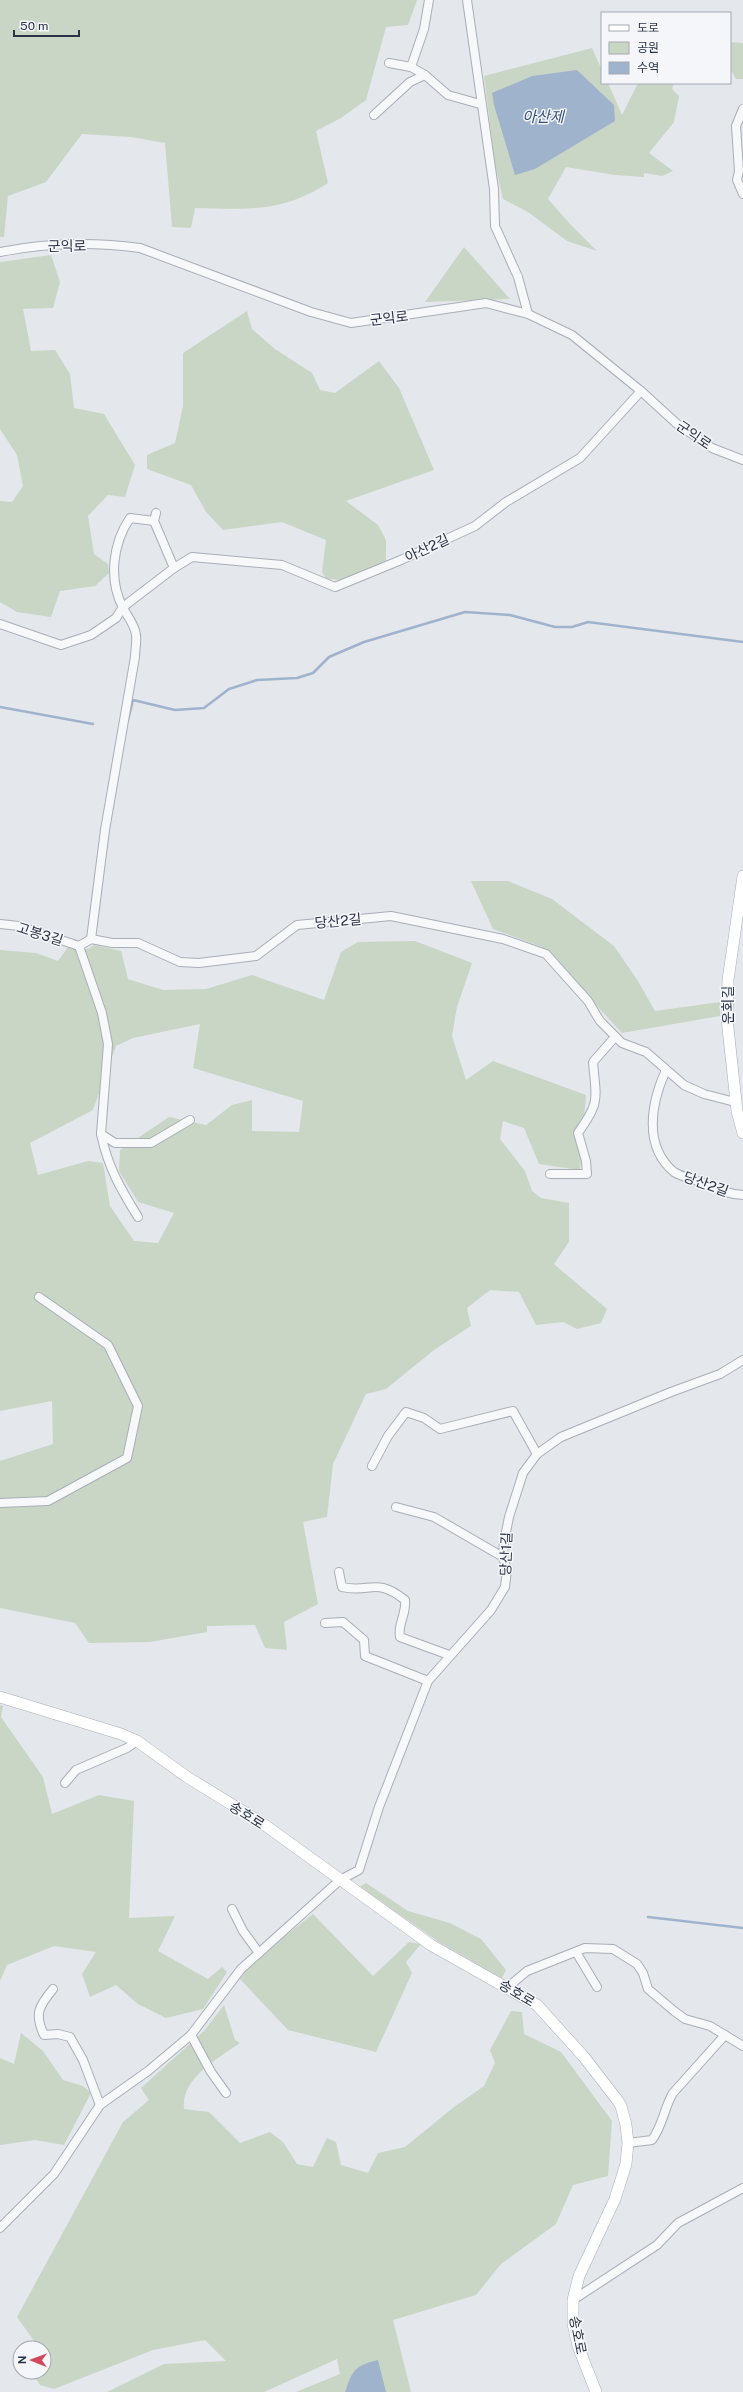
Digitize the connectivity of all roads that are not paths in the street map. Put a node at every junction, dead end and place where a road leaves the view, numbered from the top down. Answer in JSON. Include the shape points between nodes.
{"nodes":[{"id":1,"x":429,"y":0,"type":"edge"},
{"id":2,"x":467,"y":0,"type":"edge"},
{"id":3,"x":389,"y":63,"type":"dead end"},
{"id":4,"x":411,"y":67,"type":"junction"},
{"id":5,"x":425,"y":75,"type":"junction"},
{"id":6,"x":480,"y":104,"type":"junction"},
{"id":7,"x":743,"y":109,"type":"edge"},
{"id":8,"x":374,"y":115,"type":"dead end"},
{"id":9,"x":741,"y":151,"type":"edge"},
{"id":10,"x":743,"y":194,"type":"edge"},
{"id":11,"x":0,"y":252,"type":"edge"},
{"id":12,"x":528,"y":314,"type":"junction"},
{"id":13,"x":641,"y":391,"type":"junction"},
{"id":14,"x":743,"y":460,"type":"edge"},
{"id":15,"x":174,"y":568,"type":"junction"},
{"id":16,"x":123,"y":607,"type":"junction"},
{"id":17,"x":0,"y":624,"type":"edge"},
{"id":18,"x":743,"y":876,"type":"edge"},
{"id":19,"x":0,"y":924,"type":"edge"},
{"id":20,"x":91,"y":939,"type":"junction"},
{"id":21,"x":79,"y":946,"type":"junction"},
{"id":22,"x":615,"y":1037,"type":"junction"},
{"id":23,"x":666,"y":1070,"type":"junction"},
{"id":24,"x":735,"y":1102,"type":"junction"},
{"id":25,"x":190,"y":1120,"type":"dead end"},
{"id":26,"x":743,"y":1133,"type":"edge"},
{"id":27,"x":101,"y":1134,"type":"junction"},
{"id":28,"x":550,"y":1174,"type":"dead end"},
{"id":29,"x":743,"y":1195,"type":"edge"},
{"id":30,"x":138,"y":1217,"type":"dead end"},
{"id":31,"x":39,"y":1297,"type":"dead end"},
{"id":32,"x":743,"y":1360,"type":"edge"},
{"id":33,"x":537,"y":1454,"type":"junction"},
{"id":34,"x":372,"y":1466,"type":"dead end"},
{"id":35,"x":0,"y":1503,"type":"edge"},
{"id":36,"x":396,"y":1507,"type":"dead end"},
{"id":37,"x":503,"y":1558,"type":"junction"},
{"id":38,"x":339,"y":1572,"type":"dead end"},
{"id":39,"x":325,"y":1623,"type":"dead end"},
{"id":40,"x":449,"y":1656,"type":"junction"},
{"id":41,"x":428,"y":1681,"type":"junction"},
{"id":42,"x":0,"y":1697,"type":"edge"},
{"id":43,"x":137,"y":1742,"type":"junction"},
{"id":44,"x":65,"y":1783,"type":"dead end"},
{"id":45,"x":340,"y":1880,"type":"junction"},
{"id":46,"x":232,"y":1908,"type":"dead end"},
{"id":47,"x":576,"y":1952,"type":"junction"},
{"id":48,"x":259,"y":1954,"type":"junction"},
{"id":49,"x":508,"y":1987,"type":"junction"},
{"id":50,"x":597,"y":1987,"type":"dead end"},
{"id":51,"x":53,"y":1989,"type":"dead end"},
{"id":52,"x":191,"y":2035,"type":"junction"},
{"id":53,"x":725,"y":2035,"type":"junction"},
{"id":54,"x":743,"y":2046,"type":"edge"},
{"id":55,"x":226,"y":2093,"type":"dead end"},
{"id":56,"x":100,"y":2105,"type":"junction"},
{"id":57,"x":628,"y":2142,"type":"junction"},
{"id":58,"x":743,"y":2188,"type":"edge"},
{"id":59,"x":0,"y":2228,"type":"edge"},
{"id":60,"x":573,"y":2300,"type":"junction"},
{"id":61,"x":596,"y":2392,"type":"edge"}],
"edges":[{"from":1,"to":4,"type":"street","via":[[424,29]]},
{"from":2,"to":6,"type":"street"},
{"from":3,"to":4,"type":"street"},
{"from":4,"to":5,"type":"street"},
{"from":5,"to":6,"type":"street","via":[[448,95]]},
{"from":5,"to":8,"type":"street","via":[[410,82]]},
{"from":6,"to":12,"type":"street","via":[[494,189],[495,226],[518,277]]},
{"from":7,"to":9,"type":"street","via":[[736,126]]},
{"from":9,"to":10,"type":"street","via":[[737,180]]},
{"from":11,"to":12,"type":"street","name":"군익로","via":[[29,246],[119,245],[140,248],[311,312],[351,323],[486,303]]},
{"from":12,"to":13,"type":"street","name":"군익로","via":[[572,335]]},
{"from":13,"to":14,"type":"street","name":"군익로","via":[[676,423],[712,448]]},
{"from":13,"to":15,"type":"street","name":"아산2길","via":[[580,458],[506,502],[474,526],[402,560],[335,587],[282,565],[192,557]]},
{"from":15,"to":16,"type":"street","name":"아산2길"},
{"from":15,"to":16,"type":"street","via":[[155,517],[130,518],[115,552],[114,578]]},
{"from":16,"to":17,"type":"street","name":"아산2길","via":[[116,618],[91,635],[61,645]]},
{"from":16,"to":20,"type":"street","via":[[131,619],[136,634],[135,657],[106,822]]},
{"from":18,"to":24,"type":"main road","name":"운회길","via":[[728,980],[727,1019]]},
{"from":19,"to":21,"type":"street","name":"고봉3길","via":[[19,926]]},
{"from":20,"to":21,"type":"street"},
{"from":20,"to":22,"type":"street","name":"당산2길","via":[[112,943],[138,943],[180,962],[199,963],[256,956],[296,925],[391,916],[503,939],[546,954],[588,1001],[600,1021]]},
{"from":21,"to":27,"type":"street","via":[[102,1013],[108,1044]]},
{"from":22,"to":23,"type":"street","name":"당산2길","via":[[622,1043],[646,1052]]},
{"from":22,"to":28,"type":"street","via":[[592,1062],[596,1100],[593,1112],[578,1133],[587,1174]]},
{"from":23,"to":24,"type":"street","via":[[684,1085],[704,1094]]},
{"from":23,"to":29,"type":"street","name":"당산2길","via":[[652,1117],[654,1141],[658,1151],[675,1173],[724,1193]]},
{"from":24,"to":26,"type":"main road","name":"운회길"},
{"from":25,"to":27,"type":"street","via":[[151,1143],[115,1143]]},
{"from":27,"to":30,"type":"street","via":[[114,1178]]},
{"from":31,"to":35,"type":"street","via":[[108,1345],[138,1406],[128,1458],[48,1501]]},
{"from":32,"to":33,"type":"street","name":"당산1길","via":[[720,1374],[562,1437]]},
{"from":33,"to":34,"type":"street","via":[[513,1411],[440,1429],[424,1418],[406,1412],[388,1436]]},
{"from":33,"to":37,"type":"street","name":"당산1길","via":[[523,1473],[515,1495],[504,1542]]},
{"from":36,"to":37,"type":"street","via":[[434,1517]]},
{"from":37,"to":40,"type":"street","name":"당산1길","via":[[507,1570],[505,1587],[491,1610]]},
{"from":38,"to":40,"type":"street","via":[[342,1587],[378,1586],[393,1590],[405,1600],[406,1608],[400,1637]]},
{"from":39,"to":41,"type":"street","via":[[343,1622],[364,1640],[365,1656]]},
{"from":40,"to":41,"type":"street","name":"당산1길"},
{"from":41,"to":45,"type":"street","name":"당산1길","via":[[379,1807],[359,1870]]},
{"from":42,"to":43,"type":"main road","name":"송호로","via":[[121,1734]]},
{"from":43,"to":44,"type":"street","via":[[76,1770]]},
{"from":43,"to":45,"type":"main road","name":"송호로","via":[[187,1777],[262,1823]]},
{"from":45,"to":48,"type":"street","name":"당산1길"},
{"from":45,"to":49,"type":"main road","name":"송호로","via":[[431,1945]]},
{"from":46,"to":48,"type":"street","via":[[243,1931]]},
{"from":47,"to":49,"type":"street","via":[[527,1971]]},
{"from":47,"to":50,"type":"street"},
{"from":47,"to":53,"type":"street","via":[[585,1948],[613,1949],[637,1964],[648,1989],[674,2011]]},
{"from":48,"to":52,"type":"street","name":"당산1길","via":[[241,1969]]},
{"from":49,"to":57,"type":"main road","name":"송호로","via":[[538,2005],[604,2082],[621,2106]]},
{"from":51,"to":56,"type":"street","via":[[42,2003],[39,2023],[44,2035],[70,2037],[83,2060]]},
{"from":52,"to":55,"type":"street"},
{"from":52,"to":56,"type":"street","name":"당산1길","via":[[148,2071]]},
{"from":53,"to":54,"type":"street"},
{"from":53,"to":57,"type":"street","via":[[673,2093],[660,2128],[652,2140]]},
{"from":56,"to":59,"type":"street","via":[[54,2174]]},
{"from":57,"to":60,"type":"main road","name":"송호로","via":[[626,2164],[615,2199],[579,2276]]},
{"from":58,"to":60,"type":"street","via":[[678,2223],[657,2245]]},
{"from":60,"to":61,"type":"main road","name":"송호로","via":[[573,2324],[578,2346]]}]}
